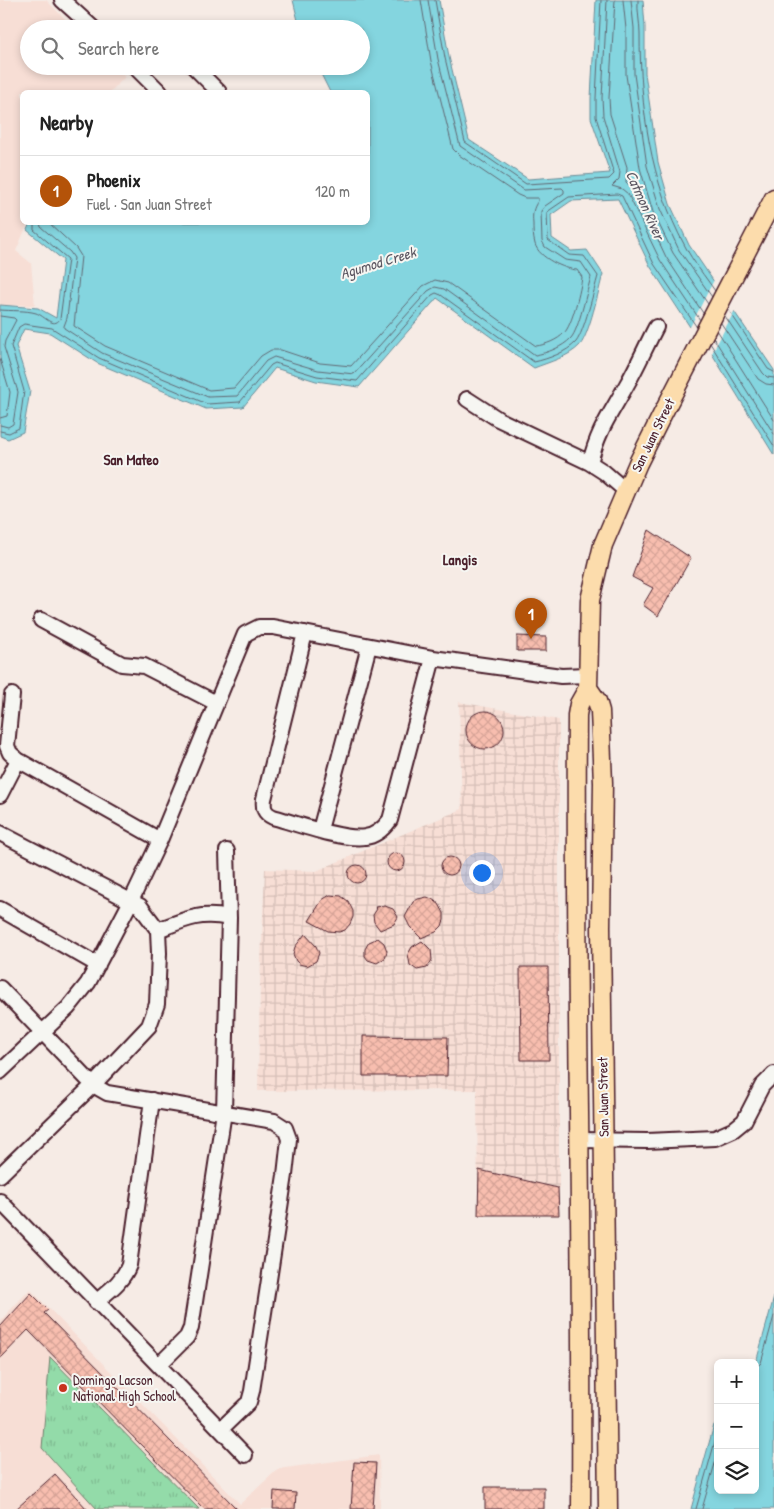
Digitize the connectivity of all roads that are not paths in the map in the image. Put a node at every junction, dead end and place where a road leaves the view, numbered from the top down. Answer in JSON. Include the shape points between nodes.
{"nodes":[{"id":1,"x":62,"y":0,"type":"edge"},
{"id":2,"x":84,"y":20,"type":"edge"},
{"id":3,"x":143,"y":75,"type":"edge"},
{"id":4,"x":202,"y":75,"type":"edge"},
{"id":5,"x":158,"y":90,"type":"edge"},
{"id":6,"x":217,"y":90,"type":"edge"},
{"id":7,"x":774,"y":198,"type":"edge"},
{"id":8,"x":656,"y":327,"type":"dead end"},
{"id":9,"x":467,"y":399,"type":"dead end"},
{"id":10,"x":590,"y":463,"type":"junction"},
{"id":11,"x":626,"y":491,"type":"junction"},
{"id":12,"x":41,"y":620,"type":"dead end"},
{"id":13,"x":305,"y":634,"type":"junction"},
{"id":14,"x":368,"y":646,"type":"junction"},
{"id":15,"x":433,"y":658,"type":"junction"},
{"id":16,"x":588,"y":682,"type":"junction"},
{"id":17,"x":12,"y":695,"type":"dead end"},
{"id":18,"x":216,"y":703,"type":"junction"},
{"id":19,"x":18,"y":760,"type":"junction"},
{"id":20,"x":0,"y":795,"type":"edge"},
{"id":21,"x":320,"y":830,"type":"junction"},
{"id":22,"x":0,"y":833,"type":"edge"},
{"id":23,"x":160,"y":840,"type":"junction"},
{"id":24,"x":227,"y":851,"type":"dead end"},
{"id":25,"x":131,"y":901,"type":"junction"},
{"id":26,"x":0,"y":909,"type":"edge"},
{"id":27,"x":229,"y":918,"type":"junction"},
{"id":28,"x":158,"y":930,"type":"junction"},
{"id":29,"x":98,"y":964,"type":"junction"},
{"id":30,"x":0,"y":988,"type":"edge"},
{"id":31,"x":43,"y":1032,"type":"junction"},
{"id":32,"x":0,"y":1072,"type":"edge"},
{"id":33,"x":774,"y":1074,"type":"edge"},
{"id":34,"x":93,"y":1085,"type":"junction"},
{"id":35,"x":152,"y":1100,"type":"junction"},
{"id":36,"x":224,"y":1112,"type":"junction"},
{"id":37,"x":578,"y":1140,"type":"junction"},
{"id":38,"x":604,"y":1140,"type":"junction"},
{"id":39,"x":0,"y":1175,"type":"edge"},
{"id":40,"x":0,"y":1201,"type":"edge"},
{"id":41,"x":96,"y":1302,"type":"junction"},
{"id":42,"x":159,"y":1365,"type":"junction"},
{"id":43,"x":221,"y":1429,"type":"junction"},
{"id":44,"x":245,"y":1456,"type":"dead end"},
{"id":45,"x":581,"y":1509,"type":"edge"},
{"id":46,"x":608,"y":1509,"type":"edge"}],
"edges":[{"from":1,"to":2,"type":"street"},
{"from":3,"to":5,"type":"street"},
{"from":4,"to":6,"type":"street"},
{"from":7,"to":11,"type":"main road","name":"San Juan Street"},
{"from":8,"to":10,"type":"street","via":[[628,384],[600,430]]},
{"from":9,"to":10,"type":"street","via":[[498,419]]},
{"from":10,"to":11,"type":"street"},
{"from":11,"to":16,"type":"main road","name":"San Juan Street","via":[[603,544],[590,600]]},
{"from":12,"to":18,"type":"street","via":[[122,664],[144,666]]},
{"from":13,"to":14,"type":"street"},
{"from":13,"to":18,"type":"street","via":[[265,626],[245,634]]},
{"from":13,"to":21,"type":"street","via":[[263,804],[267,814],[273,817]]},
{"from":14,"to":15,"type":"street"},
{"from":14,"to":21,"type":"street"},
{"from":15,"to":16,"type":"street"},
{"from":15,"to":21,"type":"street","via":[[390,820],[367,837]]},
{"from":16,"to":37,"type":"main road","name":"San Juan Street","via":[[577,715]]},
{"from":16,"to":38,"type":"main road","name":"San Juan Street","via":[[600,711],[603,783]]},
{"from":17,"to":19,"type":"street","via":[[7,746]]},
{"from":18,"to":23,"type":"street"},
{"from":19,"to":20,"type":"street"},
{"from":19,"to":23,"type":"street"},
{"from":22,"to":25,"type":"street"},
{"from":23,"to":25,"type":"street"},
{"from":24,"to":27,"type":"street"},
{"from":25,"to":28,"type":"street","via":[[140,906]]},
{"from":25,"to":29,"type":"street"},
{"from":26,"to":29,"type":"street"},
{"from":27,"to":28,"type":"street","via":[[198,916]]},
{"from":27,"to":36,"type":"street"},
{"from":28,"to":34,"type":"street","via":[[157,1004],[154,1014],[144,1033]]},
{"from":29,"to":31,"type":"street","via":[[79,996]]},
{"from":30,"to":31,"type":"street"},
{"from":31,"to":32,"type":"street"},
{"from":31,"to":34,"type":"street"},
{"from":33,"to":38,"type":"street","via":[[762,1086],[744,1120],[733,1130],[715,1138]]},
{"from":34,"to":35,"type":"street","via":[[107,1093]]},
{"from":34,"to":39,"type":"street"},
{"from":35,"to":36,"type":"street"},
{"from":35,"to":41,"type":"street","via":[[130,1265],[126,1274]]},
{"from":36,"to":42,"type":"street","via":[[191,1328],[187,1337]]},
{"from":36,"to":43,"type":"street","via":[[274,1121],[285,1128],[289,1139],[252,1392],[249,1402]]},
{"from":37,"to":38,"type":"street"},
{"from":37,"to":45,"type":"main road","name":"San Juan Street"},
{"from":38,"to":46,"type":"main road","name":"San Juan Street"},
{"from":40,"to":41,"type":"street"},
{"from":41,"to":42,"type":"street"},
{"from":42,"to":43,"type":"street"},
{"from":43,"to":44,"type":"street"}]}
